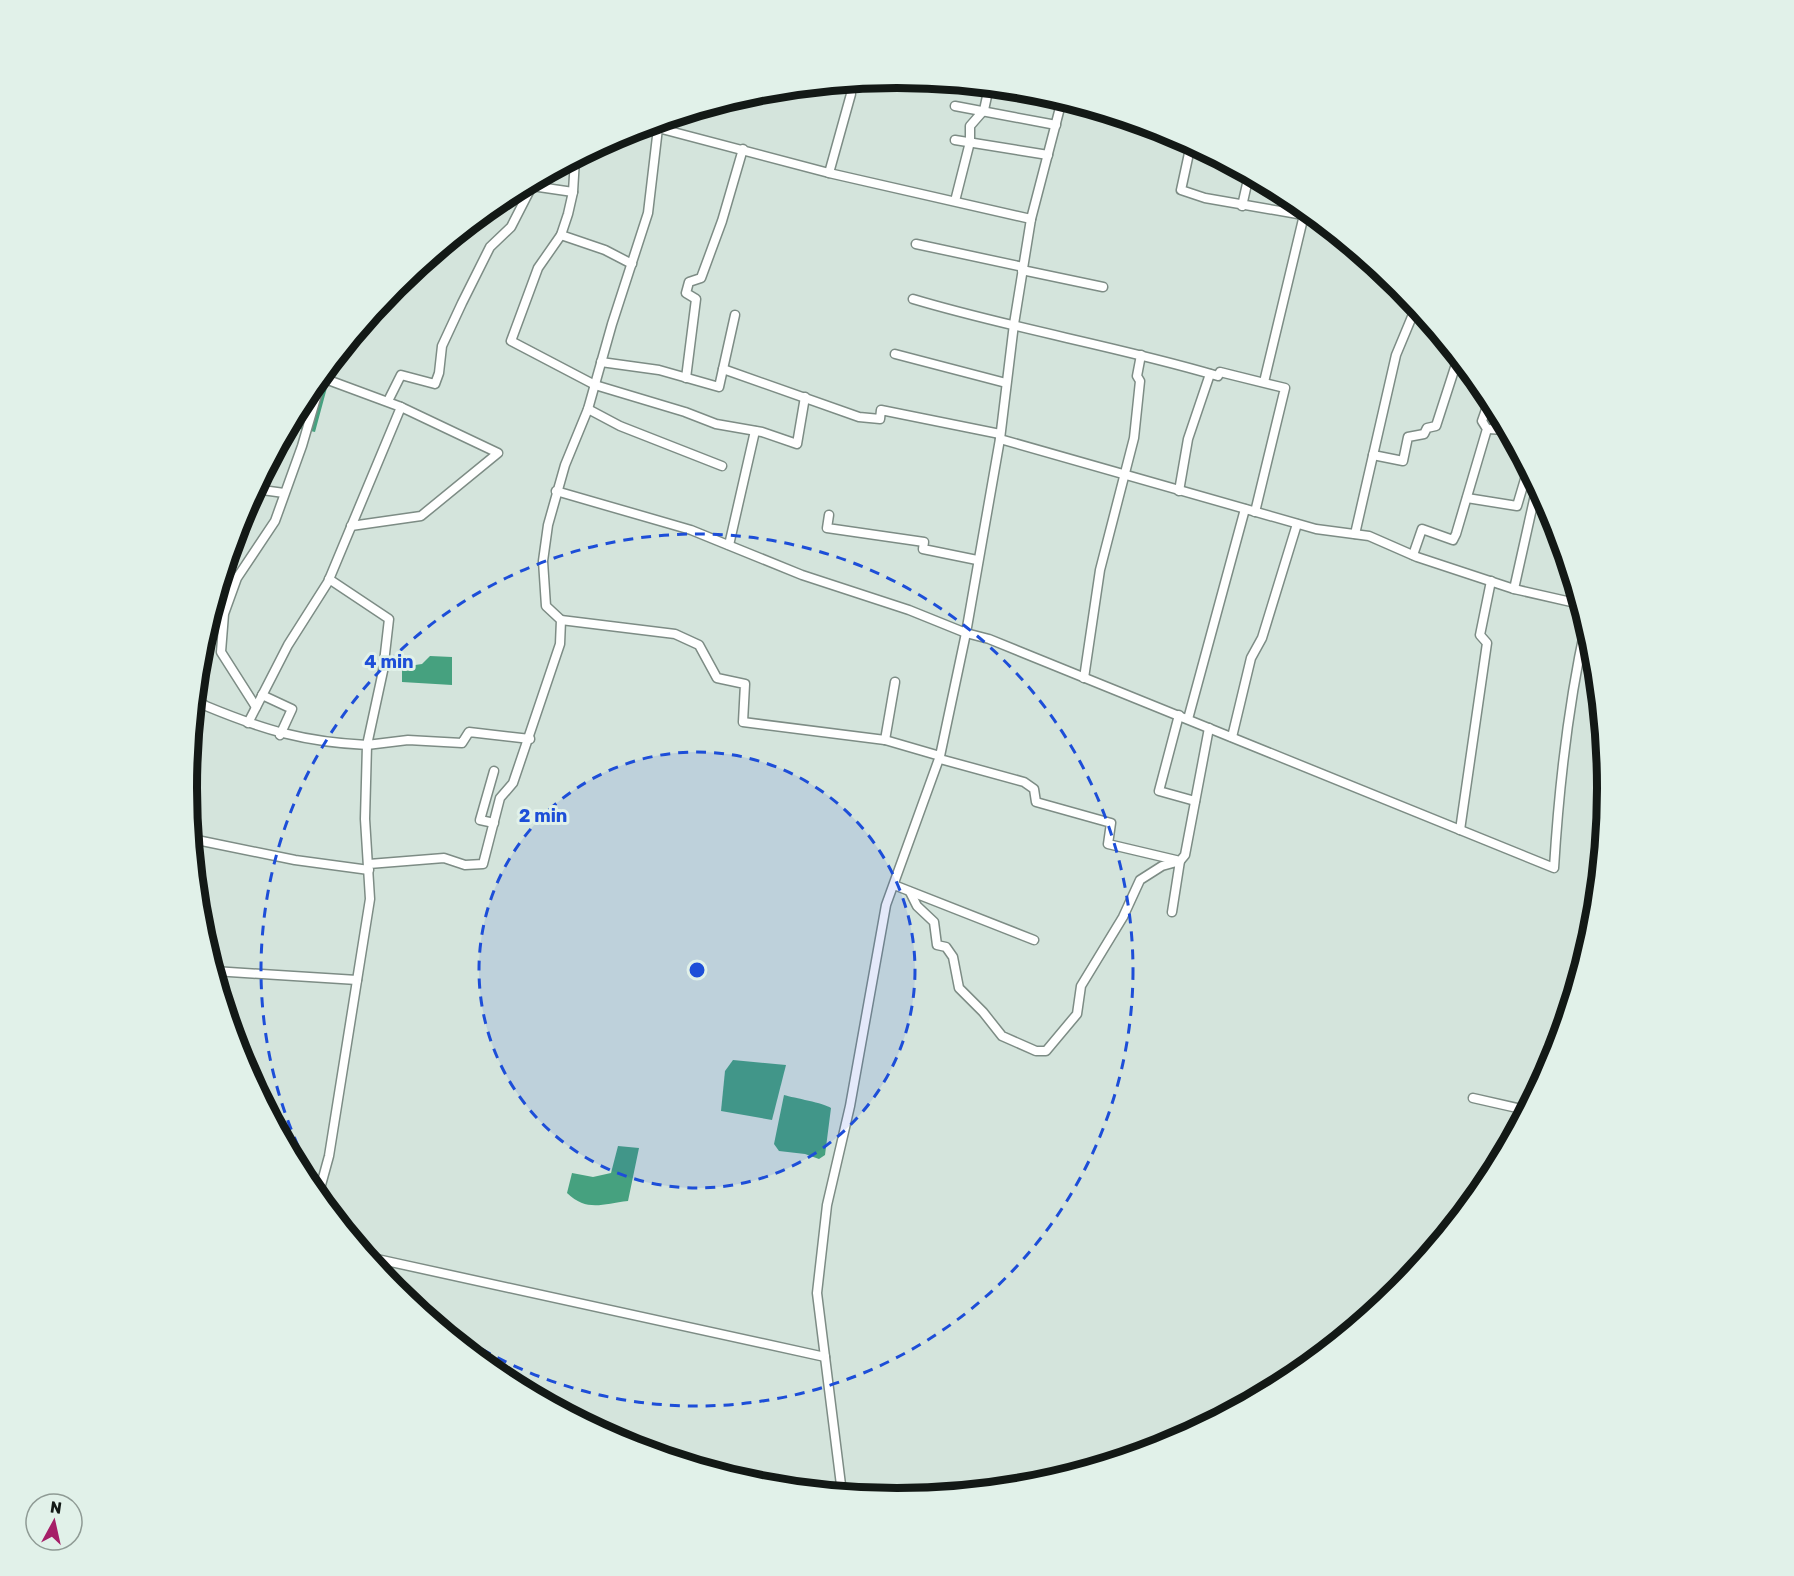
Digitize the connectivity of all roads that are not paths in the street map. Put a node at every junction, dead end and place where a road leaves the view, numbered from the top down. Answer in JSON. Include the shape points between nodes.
{"nodes":[{"id":1,"x":851,"y":94,"type":"dead end"},
{"id":2,"x":987,"y":94,"type":"edge"},
{"id":3,"x":955,"y":106,"type":"dead end"},
{"id":4,"x":1060,"y":108,"type":"edge"},
{"id":5,"x":984,"y":110,"type":"junction"},
{"id":6,"x":1056,"y":125,"type":"junction"},
{"id":7,"x":668,"y":128,"type":"edge"},
{"id":8,"x":658,"y":131,"type":"edge"},
{"id":9,"x":955,"y":140,"type":"dead end"},
{"id":10,"x":969,"y":142,"type":"junction"},
{"id":11,"x":743,"y":149,"type":"junction"},
{"id":12,"x":1189,"y":153,"type":"edge"},
{"id":13,"x":1048,"y":155,"type":"junction"},
{"id":14,"x":574,"y":168,"type":"edge"},
{"id":15,"x":829,"y":173,"type":"junction"},
{"id":16,"x":1247,"y":182,"type":"edge"},
{"id":17,"x":539,"y":187,"type":"edge"},
{"id":18,"x":573,"y":192,"type":"junction"},
{"id":19,"x":528,"y":194,"type":"edge"},
{"id":20,"x":955,"y":201,"type":"junction"},
{"id":21,"x":1242,"y":206,"type":"junction"},
{"id":22,"x":1297,"y":214,"type":"edge"},
{"id":23,"x":1031,"y":219,"type":"junction"},
{"id":24,"x":1303,"y":219,"type":"edge"},
{"id":25,"x":561,"y":235,"type":"junction"},
{"id":26,"x":916,"y":244,"type":"dead end"},
{"id":27,"x":632,"y":264,"type":"junction"},
{"id":28,"x":1023,"y":269,"type":"junction"},
{"id":29,"x":1103,"y":287,"type":"dead end"},
{"id":30,"x":913,"y":299,"type":"dead end"},
{"id":31,"x":735,"y":315,"type":"dead end"},
{"id":32,"x":1412,"y":315,"type":"edge"},
{"id":33,"x":1014,"y":324,"type":"junction"},
{"id":34,"x":895,"y":354,"type":"dead end"},
{"id":35,"x":1141,"y":355,"type":"junction"},
{"id":36,"x":602,"y":362,"type":"junction"},
{"id":37,"x":1455,"y":366,"type":"edge"},
{"id":38,"x":723,"y":369,"type":"junction"},
{"id":39,"x":1210,"y":374,"type":"junction"},
{"id":40,"x":686,"y":378,"type":"junction"},
{"id":41,"x":330,"y":379,"type":"edge"},
{"id":42,"x":1264,"y":382,"type":"junction"},
{"id":43,"x":1006,"y":383,"type":"junction"},
{"id":44,"x":595,"y":385,"type":"junction"},
{"id":45,"x":805,"y":397,"type":"junction"},
{"id":46,"x":316,"y":398,"type":"edge"},
{"id":47,"x":388,"y":401,"type":"junction"},
{"id":48,"x":401,"y":407,"type":"junction"},
{"id":49,"x":588,"y":410,"type":"junction"},
{"id":50,"x":1486,"y":410,"type":"edge"},
{"id":51,"x":1487,"y":429,"type":"junction"},
{"id":52,"x":1498,"y":430,"type":"edge"},
{"id":53,"x":755,"y":431,"type":"junction"},
{"id":54,"x":1000,"y":437,"type":"junction"},
{"id":55,"x":1373,"y":455,"type":"junction"},
{"id":56,"x":722,"y":466,"type":"dead end"},
{"id":57,"x":1124,"y":475,"type":"junction"},
{"id":58,"x":1525,"y":480,"type":"edge"},
{"id":59,"x":265,"y":490,"type":"edge"},
{"id":60,"x":556,"y":490,"type":"junction"},
{"id":61,"x":1179,"y":491,"type":"junction"},
{"id":62,"x":284,"y":493,"type":"junction"},
{"id":63,"x":1467,"y":498,"type":"junction"},
{"id":64,"x":1534,"y":500,"type":"edge"},
{"id":65,"x":1250,"y":510,"type":"junction"},
{"id":66,"x":829,"y":515,"type":"dead end"},
{"id":67,"x":1297,"y":524,"type":"junction"},
{"id":68,"x":351,"y":526,"type":"junction"},
{"id":69,"x":1355,"y":534,"type":"junction"},
{"id":70,"x":729,"y":545,"type":"junction"},
{"id":71,"x":1413,"y":555,"type":"junction"},
{"id":72,"x":977,"y":560,"type":"junction"},
{"id":73,"x":329,"y":579,"type":"junction"},
{"id":74,"x":1491,"y":581,"type":"junction"},
{"id":75,"x":1514,"y":589,"type":"junction"},
{"id":76,"x":1571,"y":602,"type":"edge"},
{"id":77,"x":561,"y":620,"type":"junction"},
{"id":78,"x":966,"y":633,"type":"junction"},
{"id":79,"x":1581,"y":645,"type":"edge"},
{"id":80,"x":1084,"y":678,"type":"junction"},
{"id":81,"x":895,"y":682,"type":"dead end"},
{"id":82,"x":262,"y":695,"type":"junction"},
{"id":83,"x":202,"y":703,"type":"edge"},
{"id":84,"x":256,"y":707,"type":"junction"},
{"id":85,"x":1179,"y":715,"type":"junction"},
{"id":86,"x":1188,"y":719,"type":"junction"},
{"id":87,"x":248,"y":723,"type":"junction"},
{"id":88,"x":1209,"y":728,"type":"junction"},
{"id":89,"x":280,"y":735,"type":"junction"},
{"id":90,"x":1232,"y":737,"type":"junction"},
{"id":91,"x":530,"y":739,"type":"junction"},
{"id":92,"x":885,"y":740,"type":"junction"},
{"id":93,"x":368,"y":745,"type":"junction"},
{"id":94,"x":940,"y":758,"type":"junction"},
{"id":95,"x":494,"y":771,"type":"dead end"},
{"id":96,"x":1195,"y":801,"type":"junction"},
{"id":97,"x":494,"y":823,"type":"junction"},
{"id":98,"x":1460,"y":830,"type":"junction"},
{"id":99,"x":200,"y":841,"type":"edge"},
{"id":100,"x":1179,"y":861,"type":"junction"},
{"id":101,"x":369,"y":867,"type":"junction"},
{"id":102,"x":894,"y":885,"type":"junction"},
{"id":103,"x":910,"y":892,"type":"junction"},
{"id":104,"x":1172,"y":912,"type":"dead end"},
{"id":105,"x":1034,"y":940,"type":"dead end"},
{"id":106,"x":222,"y":971,"type":"edge"},
{"id":107,"x":357,"y":980,"type":"junction"},
{"id":108,"x":1473,"y":1098,"type":"dead end"},
{"id":109,"x":1518,"y":1108,"type":"edge"},
{"id":110,"x":321,"y":1185,"type":"edge"},
{"id":111,"x":381,"y":1260,"type":"edge"},
{"id":112,"x":825,"y":1357,"type":"junction"},
{"id":113,"x":841,"y":1485,"type":"edge"}],
"edges":[{"from":1,"to":15,"type":"street"},
{"from":2,"to":5,"type":"street"},
{"from":3,"to":5,"type":"street"},
{"from":4,"to":6,"type":"street"},
{"from":5,"to":6,"type":"street"},
{"from":5,"to":10,"type":"street","via":[[970,126]]},
{"from":6,"to":13,"type":"street"},
{"from":7,"to":11,"type":"street"},
{"from":8,"to":27,"type":"street","via":[[648,213]]},
{"from":9,"to":10,"type":"street"},
{"from":10,"to":13,"type":"street"},
{"from":10,"to":20,"type":"street"},
{"from":11,"to":15,"type":"street"},
{"from":11,"to":40,"type":"street","via":[[701,278],[688,282],[686,294],[696,299]]},
{"from":12,"to":21,"type":"street","via":[[1181,190]]},
{"from":13,"to":23,"type":"street"},
{"from":14,"to":18,"type":"street"},
{"from":15,"to":20,"type":"street"},
{"from":16,"to":21,"type":"street"},
{"from":17,"to":18,"type":"street"},
{"from":18,"to":25,"type":"street"},
{"from":19,"to":47,"type":"street","via":[[511,227],[490,247],[462,303],[442,346],[435,384],[401,375]]},
{"from":20,"to":23,"type":"street"},
{"from":21,"to":22,"type":"street"},
{"from":23,"to":28,"type":"street"},
{"from":24,"to":42,"type":"street"},
{"from":25,"to":27,"type":"street"},
{"from":25,"to":44,"type":"street","via":[[538,268],[511,341]]},
{"from":26,"to":28,"type":"street"},
{"from":27,"to":36,"type":"street"},
{"from":28,"to":29,"type":"street"},
{"from":28,"to":33,"type":"street"},
{"from":30,"to":33,"type":"street"},
{"from":31,"to":38,"type":"street"},
{"from":32,"to":55,"type":"street","via":[[1396,355]]},
{"from":33,"to":35,"type":"street"},
{"from":33,"to":43,"type":"street"},
{"from":34,"to":43,"type":"street"},
{"from":35,"to":39,"type":"street"},
{"from":35,"to":57,"type":"street","via":[[1134,438]]},
{"from":36,"to":40,"type":"street"},
{"from":36,"to":44,"type":"street"},
{"from":37,"to":55,"type":"street","via":[[1436,426],[1427,428],[1424,434],[1408,437],[1403,461]]},
{"from":38,"to":40,"type":"street","via":[[719,387]]},
{"from":38,"to":45,"type":"street"},
{"from":39,"to":42,"type":"street","via":[[1218,376],[1220,372]]},
{"from":39,"to":61,"type":"street","via":[[1188,439]]},
{"from":41,"to":47,"type":"street"},
{"from":42,"to":65,"type":"street","via":[[1285,387]]},
{"from":43,"to":54,"type":"street"},
{"from":44,"to":49,"type":"street"},
{"from":44,"to":53,"type":"street","via":[[716,424]]},
{"from":45,"to":53,"type":"street","via":[[796,444]]},
{"from":45,"to":54,"type":"street","via":[[859,417],[880,419],[881,410]]},
{"from":46,"to":62,"type":"street"},
{"from":47,"to":48,"type":"street"},
{"from":48,"to":68,"type":"street"},
{"from":48,"to":68,"type":"street","via":[[498,453],[421,516]]},
{"from":49,"to":56,"type":"street"},
{"from":49,"to":60,"type":"street"},
{"from":50,"to":51,"type":"street","via":[[1482,421]]},
{"from":51,"to":52,"type":"street"},
{"from":51,"to":63,"type":"street"},
{"from":53,"to":70,"type":"street"},
{"from":54,"to":57,"type":"street"},
{"from":54,"to":72,"type":"street"},
{"from":55,"to":69,"type":"street"},
{"from":57,"to":61,"type":"street"},
{"from":57,"to":80,"type":"street","via":[[1100,570]]},
{"from":58,"to":63,"type":"street","via":[[1517,506]]},
{"from":59,"to":62,"type":"street"},
{"from":60,"to":70,"type":"street"},
{"from":60,"to":77,"type":"street","via":[[543,561],[546,606]]},
{"from":61,"to":65,"type":"street"},
{"from":62,"to":84,"type":"street","via":[[274,521],[237,578],[224,614],[222,652]]},
{"from":63,"to":71,"type":"street","via":[[1453,540],[1422,529]]},
{"from":64,"to":75,"type":"street"},
{"from":65,"to":67,"type":"street"},
{"from":65,"to":86,"type":"street"},
{"from":66,"to":72,"type":"street","via":[[827,528],[924,542],[923,549]]},
{"from":67,"to":69,"type":"street"},
{"from":67,"to":90,"type":"street","via":[[1262,638],[1251,658]]},
{"from":68,"to":73,"type":"street"},
{"from":69,"to":71,"type":"street"},
{"from":70,"to":78,"type":"street"},
{"from":71,"to":74,"type":"street"},
{"from":72,"to":78,"type":"street"},
{"from":73,"to":82,"type":"street"},
{"from":73,"to":93,"type":"street","via":[[389,619]]},
{"from":74,"to":75,"type":"street"},
{"from":74,"to":98,"type":"street","via":[[1480,635],[1487,643]]},
{"from":75,"to":76,"type":"street"},
{"from":77,"to":91,"type":"street","via":[[560,644]]},
{"from":77,"to":92,"type":"street","via":[[675,634],[699,645],[717,678],[745,684],[742,722]]},
{"from":78,"to":80,"type":"street"},
{"from":78,"to":94,"type":"street"},
{"from":79,"to":98,"type":"street","via":[[1571,691],[1554,868]]},
{"from":80,"to":85,"type":"street"},
{"from":81,"to":92,"type":"street"},
{"from":82,"to":84,"type":"street"},
{"from":82,"to":89,"type":"street","via":[[292,710]]},
{"from":83,"to":87,"type":"street"},
{"from":84,"to":87,"type":"street"},
{"from":85,"to":86,"type":"street"},
{"from":85,"to":96,"type":"street","via":[[1159,791]]},
{"from":86,"to":88,"type":"street"},
{"from":87,"to":89,"type":"street"},
{"from":88,"to":90,"type":"street"},
{"from":88,"to":96,"type":"street"},
{"from":89,"to":93,"type":"street","via":[[323,743]]},
{"from":90,"to":98,"type":"street"},
{"from":91,"to":93,"type":"street","via":[[469,732],[462,743],[408,740]]},
{"from":91,"to":97,"type":"street","via":[[513,783],[500,798]]},
{"from":92,"to":94,"type":"street"},
{"from":93,"to":101,"type":"street"},
{"from":94,"to":100,"type":"street","via":[[1024,782],[1035,789],[1036,802],[1111,823],[1108,844]]},
{"from":94,"to":102,"type":"street"},
{"from":95,"to":97,"type":"street","via":[[480,820]]},
{"from":96,"to":100,"type":"street","via":[[1185,855]]},
{"from":97,"to":101,"type":"street","via":[[483,864],[465,865],[444,858]]},
{"from":99,"to":101,"type":"street","via":[[295,860]]},
{"from":100,"to":103,"type":"street","via":[[1140,880],[1081,986],[1077,1014],[1046,1051],[1036,1051],[1002,1036],[958,988],[953,957],[946,947],[936,945],[934,922],[917,906]]},
{"from":100,"to":104,"type":"street"},
{"from":101,"to":107,"type":"street","via":[[370,899]]},
{"from":102,"to":103,"type":"street"},
{"from":102,"to":112,"type":"street","via":[[886,905],[850,1106],[827,1205],[817,1293]]},
{"from":103,"to":105,"type":"street"},
{"from":106,"to":107,"type":"street"},
{"from":107,"to":110,"type":"street"},
{"from":108,"to":109,"type":"street"},
{"from":111,"to":112,"type":"street"},
{"from":112,"to":113,"type":"street"}]}
